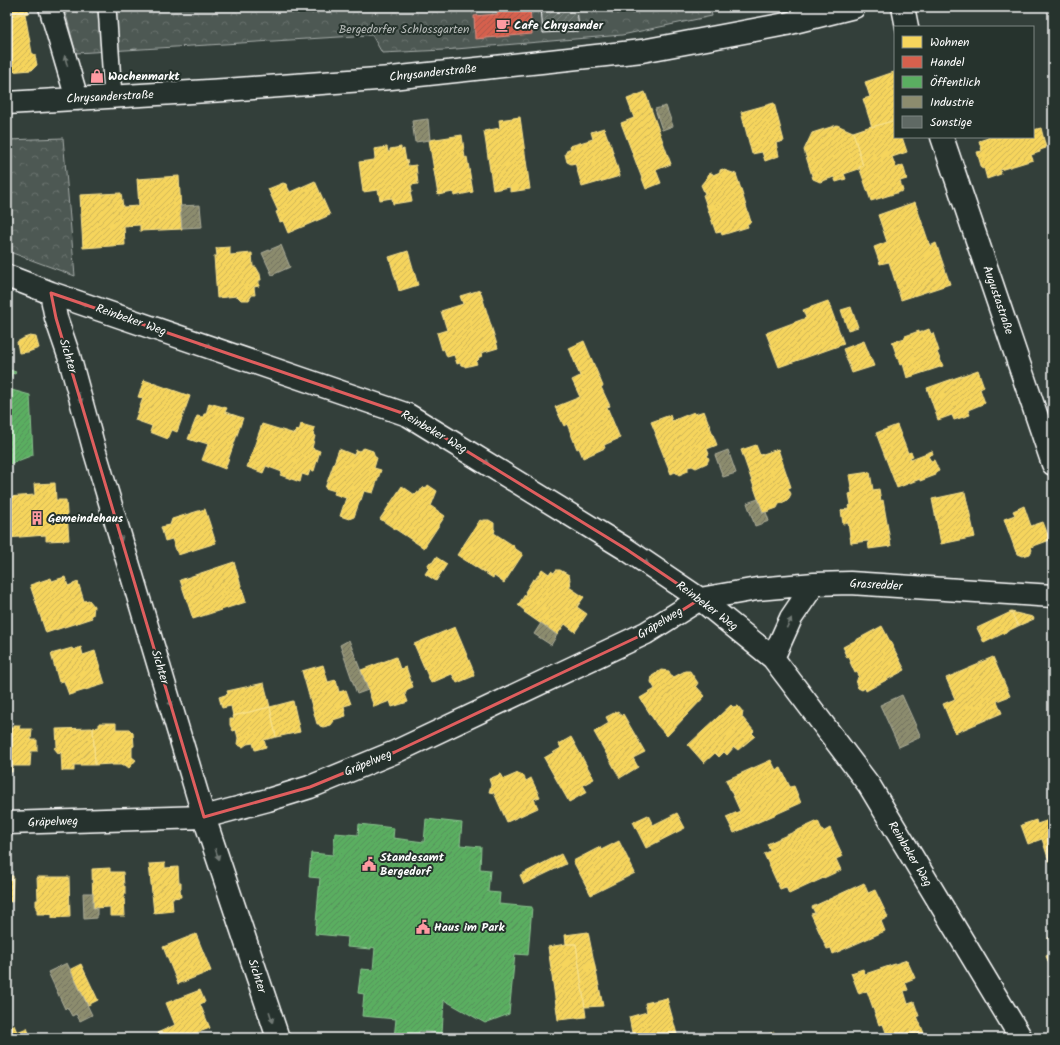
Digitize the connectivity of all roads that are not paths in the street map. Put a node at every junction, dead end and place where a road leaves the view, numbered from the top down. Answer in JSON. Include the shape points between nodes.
{"nodes":[{"id":1,"x":50,"y":7,"type":"edge"},
{"id":2,"x":107,"y":7,"type":"edge"},
{"id":3,"x":854,"y":7,"type":"edge"},
{"id":4,"x":903,"y":7,"type":"edge"},
{"id":5,"x":907,"y":26,"type":"edge"},
{"id":6,"x":113,"y":96,"type":"junction"},
{"id":7,"x":77,"y":99,"type":"junction"},
{"id":8,"x":7,"y":103,"type":"edge"},
{"id":9,"x":942,"y":138,"type":"edge"},
{"id":10,"x":7,"y":276,"type":"edge"},
{"id":11,"x":51,"y":293,"type":"junction"},
{"id":12,"x":1053,"y":464,"type":"edge"},
{"id":13,"x":814,"y":584,"type":"junction"},
{"id":14,"x":1053,"y":596,"type":"edge"},
{"id":15,"x":700,"y":599,"type":"junction"},
{"id":16,"x":773,"y":658,"type":"junction"},
{"id":17,"x":204,"y":817,"type":"junction"},
{"id":18,"x":7,"y":823,"type":"edge"},
{"id":19,"x":278,"y":1038,"type":"edge"},
{"id":20,"x":1020,"y":1038,"type":"edge"}],
"edges":[{"from":7,"to":1,"type":"street","one_way":true},
{"from":2,"to":6,"type":"street"},
{"from":3,"to":6,"type":"street","name":"Chrysanderstraße","via":[[786,24],[642,51],[392,78]]},
{"from":4,"to":5,"type":"street"},
{"from":6,"to":7,"type":"street","name":"Chrysanderstraße"},
{"from":7,"to":8,"type":"street","name":"Chrysanderstraße"},
{"from":9,"to":12,"type":"street","name":"Augustastraße"},
{"from":10,"to":11,"type":"street","name":"Reinbeker Weg"},
{"from":11,"to":15,"type":"street","name":"Reinbeker Weg","one_way":true,"via":[[408,415],[626,549]]},
{"from":11,"to":17,"type":"street","name":"Sichter","one_way":true,"via":[[95,452]]},
{"from":13,"to":14,"type":"street","name":"Grasredder","via":[[850,583]]},
{"from":13,"to":15,"type":"street","name":"Grasredder","via":[[757,589]]},
{"from":16,"to":13,"type":"street","one_way":true,"via":[[791,618]]},
{"from":15,"to":16,"type":"street","name":"Reinbeker Weg"},
{"from":15,"to":17,"type":"street","name":"Gräpelweg","via":[[646,633],[395,752],[310,787]]},
{"from":16,"to":20,"type":"street","name":"Reinbeker Weg","via":[[869,785]]},
{"from":17,"to":18,"type":"street","name":"Gräpelweg"},
{"from":17,"to":19,"type":"street","name":"Sichter","one_way":true}]}
